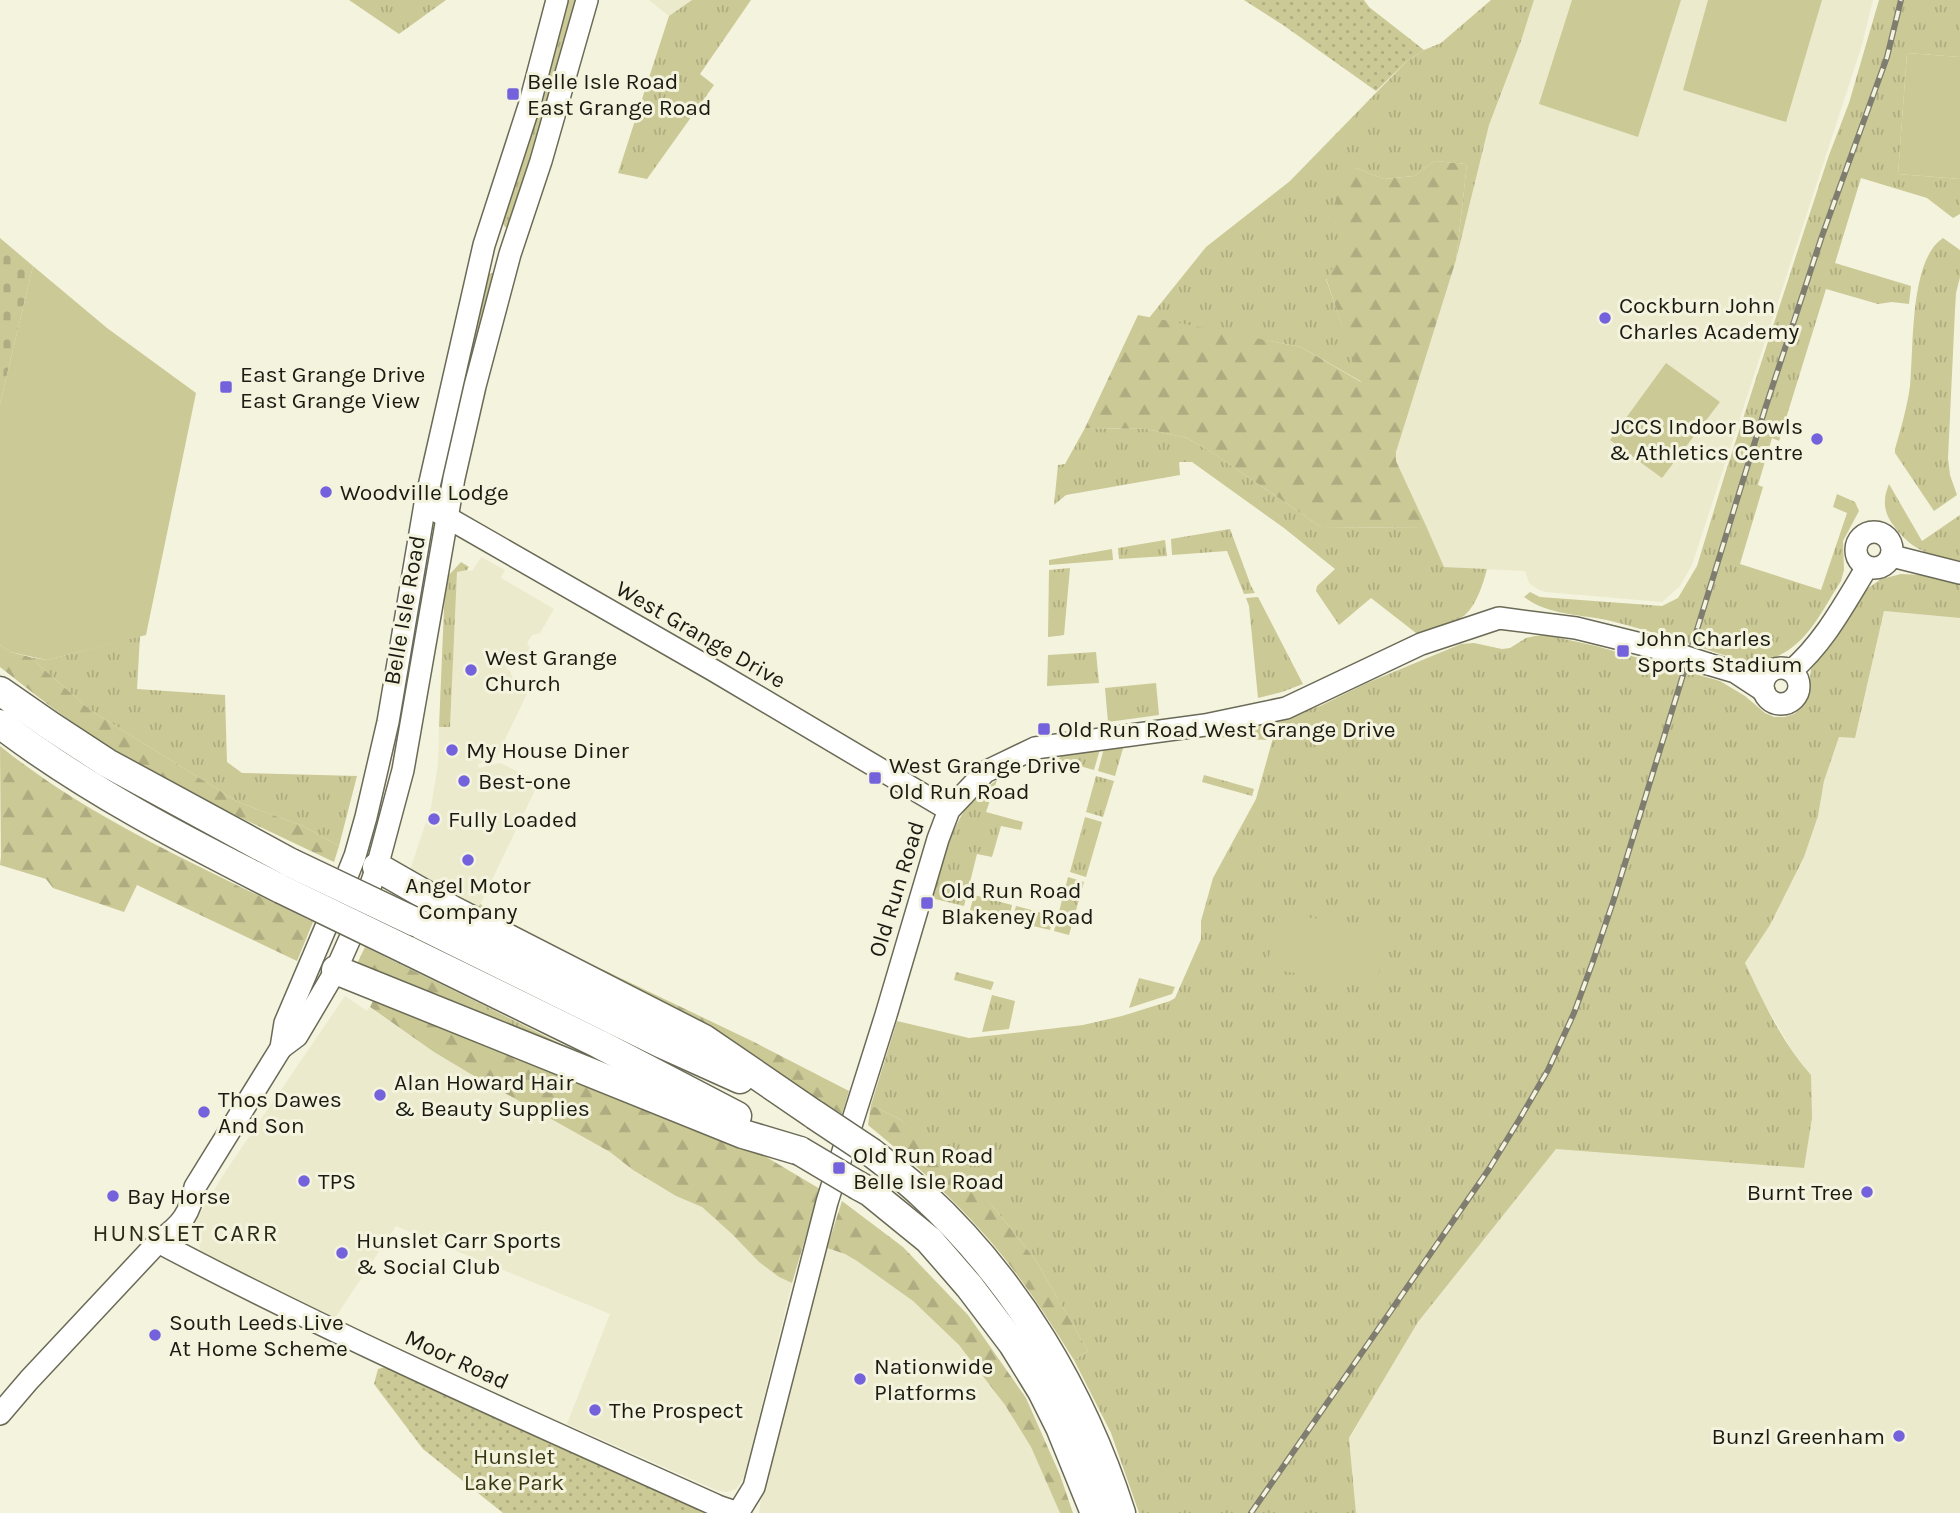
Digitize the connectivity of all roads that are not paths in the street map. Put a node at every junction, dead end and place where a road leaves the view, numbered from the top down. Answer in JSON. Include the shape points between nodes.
{"nodes":[{"id":1,"x":557,"y":0,"type":"edge"},
{"id":2,"x":587,"y":0,"type":"edge"},
{"id":3,"x":425,"y":504,"type":"junction"},
{"id":4,"x":447,"y":517,"type":"junction"},
{"id":5,"x":1892,"y":556,"type":"junction"},
{"id":6,"x":1867,"y":567,"type":"junction"},
{"id":7,"x":1960,"y":573,"type":"edge"},
{"id":8,"x":0,"y":691,"type":"edge"},
{"id":9,"x":0,"y":724,"type":"edge"},
{"id":10,"x":950,"y":810,"type":"junction"},
{"id":11,"x":366,"y":861,"type":"junction"},
{"id":12,"x":316,"y":948,"type":"junction"},
{"id":13,"x":336,"y":970,"type":"junction"},
{"id":14,"x":281,"y":1048,"type":"junction"},
{"id":15,"x":816,"y":1115,"type":"junction"},
{"id":16,"x":800,"y":1151,"type":"junction"},
{"id":17,"x":159,"y":1241,"type":"junction"},
{"id":18,"x":0,"y":1414,"type":"edge"},
{"id":19,"x":738,"y":1513,"type":"edge"},
{"id":20,"x":1095,"y":1513,"type":"edge"},
{"id":21,"x":1121,"y":1513,"type":"edge"}],
"edges":[{"from":1,"to":3,"type":"street","name":"Belle Isle Road","via":[[530,103],[484,245]]},
{"from":2,"to":4,"type":"street","name":"Belle Isle Road","via":[[507,267]]},
{"from":3,"to":4,"type":"street","name":"West Grange Drive"},
{"from":3,"to":11,"type":"street","name":"Belle Isle Road"},
{"from":4,"to":10,"type":"street","name":"West Grange Drive"},
{"from":4,"to":11,"type":"street","name":"Belle Isle Road","via":[[403,770]]},
{"from":5,"to":6,"type":"street","via":[[1883,566]]},
{"from":5,"to":6,"type":"street","via":[[1886,537],[1877,532],[1866,534],[1856,550]]},
{"from":5,"to":7,"type":"street"},
{"from":6,"to":10,"type":"street","name":"Old Run Road","bridge":true,"via":[[1823,637],[1802,661],[1775,678],[1735,672],[1576,628],[1499,618],[1438,637],[1286,708],[1205,725],[1035,748],[985,772]]},
{"from":8,"to":15,"type":"highway","bridge":true,"via":[[107,763],[291,863]]},
{"from":9,"to":16,"type":"highway","bridge":true,"via":[[114,800],[281,889],[599,1044]]},
{"from":10,"to":19,"type":"street","name":"Old Run Road","via":[[827,1202],[754,1487]]},
{"from":11,"to":12,"type":"street","name":"Belle Isle Road","via":[[337,901]]},
{"from":11,"to":13,"type":"street","name":"Belle Isle Road","via":[[360,916]]},
{"from":11,"to":15,"type":"highway","via":[[704,1039]]},
{"from":12,"to":13,"type":"street"},
{"from":12,"to":14,"type":"street","name":"Belle Isle Road","via":[[285,1023]]},
{"from":13,"to":14,"type":"street","name":"Belle Isle Road","via":[[297,1036]]},
{"from":13,"to":16,"type":"highway","via":[[743,1134]]},
{"from":14,"to":17,"type":"street","name":"Belle Isle Road","via":[[195,1187],[187,1213],[176,1229]]},
{"from":15,"to":21,"type":"highway","bridge":true,"via":[[921,1193],[1010,1292],[1033,1323],[1080,1410]]},
{"from":16,"to":20,"type":"highway","bridge":true,"via":[[870,1192],[929,1240],[969,1286],[1042,1391]]},
{"from":17,"to":18,"type":"street","name":"Belle Isle Road"},
{"from":17,"to":19,"type":"street","name":"Moor Road","via":[[377,1351]]}]}
